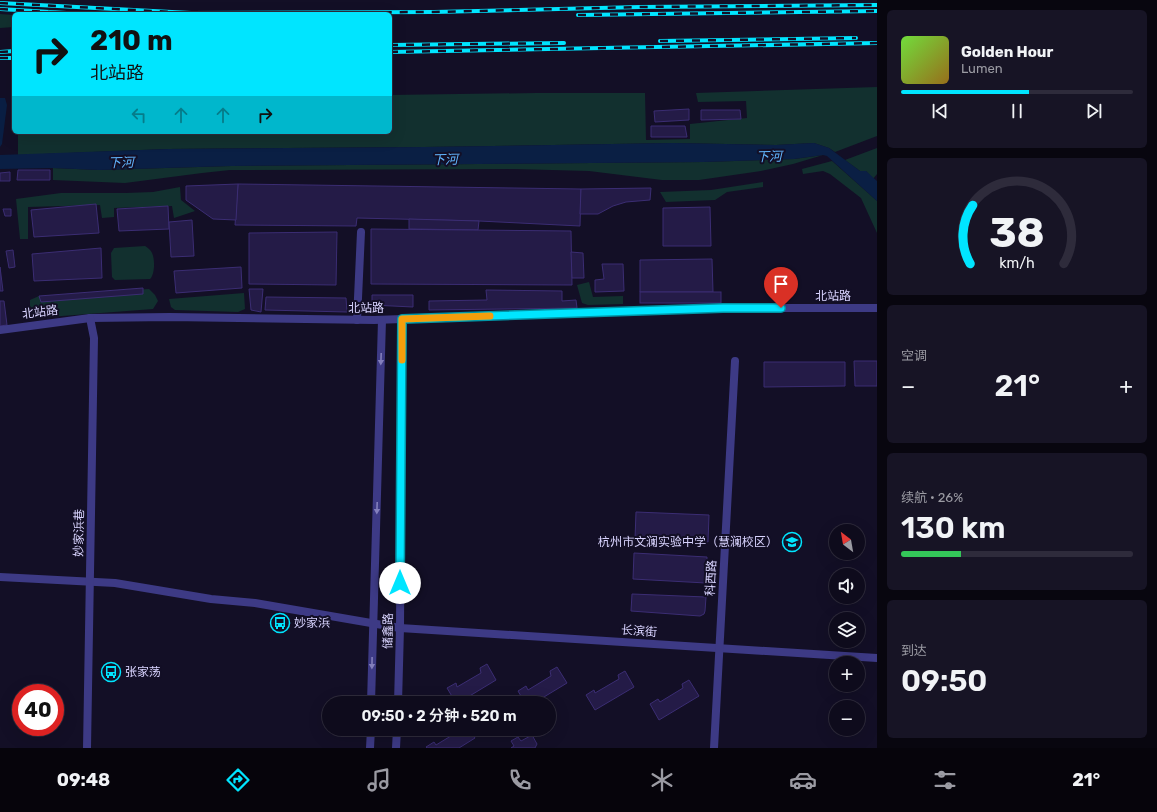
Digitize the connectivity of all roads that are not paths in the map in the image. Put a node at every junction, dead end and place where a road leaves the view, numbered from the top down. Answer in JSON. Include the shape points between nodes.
{"nodes":[{"id":1,"x":361,"y":232,"type":"dead end"},
{"id":2,"x":876,"y":308,"type":"dead end"},
{"id":3,"x":90,"y":318,"type":"junction"},
{"id":4,"x":402,"y":319,"type":"junction"},
{"id":5,"x":357,"y":320,"type":"junction"},
{"id":6,"x":382,"y":320,"type":"junction"},
{"id":7,"x":0,"y":330,"type":"edge"},
{"id":8,"x":735,"y":361,"type":"dead end"},
{"id":9,"x":0,"y":577,"type":"edge"},
{"id":10,"x":90,"y":582,"type":"junction"},
{"id":11,"x":373,"y":624,"type":"junction"},
{"id":12,"x":400,"y":628,"type":"junction"},
{"id":13,"x":720,"y":648,"type":"junction"},
{"id":14,"x":877,"y":658,"type":"edge"},
{"id":15,"x":371,"y":696,"type":"edge"},
{"id":16,"x":398,"y":696,"type":"edge"},
{"id":17,"x":371,"y":736,"type":"edge"},
{"id":18,"x":397,"y":736,"type":"edge"},
{"id":19,"x":87,"y":748,"type":"edge"},
{"id":20,"x":370,"y":748,"type":"edge"},
{"id":21,"x":396,"y":748,"type":"edge"},
{"id":22,"x":714,"y":748,"type":"edge"}],
"edges":[{"from":1,"to":5,"type":"street"},
{"from":2,"to":4,"type":"street","name":"北站路","via":[[723,308]]},
{"from":3,"to":5,"type":"street","name":"北站路"},
{"from":3,"to":7,"type":"street","name":"北站路"},
{"from":3,"to":10,"type":"street","name":"妙家浜巷","via":[[94,338]]},
{"from":4,"to":6,"type":"street","name":"北站路"},
{"from":4,"to":12,"type":"street","name":"储鑫路"},
{"from":5,"to":6,"type":"street","name":"北站路"},
{"from":6,"to":11,"type":"street","name":"储鑫路","one_way":true},
{"from":8,"to":13,"type":"street","name":"科西路"},
{"from":9,"to":10,"type":"street","name":"长滨街"},
{"from":10,"to":11,"type":"street","name":"长滨街","via":[[115,583],[211,599],[255,603]]},
{"from":10,"to":19,"type":"street","name":"妙家浜巷"},
{"from":11,"to":12,"type":"street","name":"长滨街"},
{"from":11,"to":15,"type":"street","name":"储鑫路","one_way":true},
{"from":12,"to":13,"type":"street","name":"长滨街"},
{"from":12,"to":16,"type":"street","name":"储鑫路"},
{"from":13,"to":14,"type":"street","name":"长滨街"},
{"from":13,"to":22,"type":"street","name":"科西路"},
{"from":17,"to":20,"type":"street"},
{"from":18,"to":21,"type":"street"}]}
